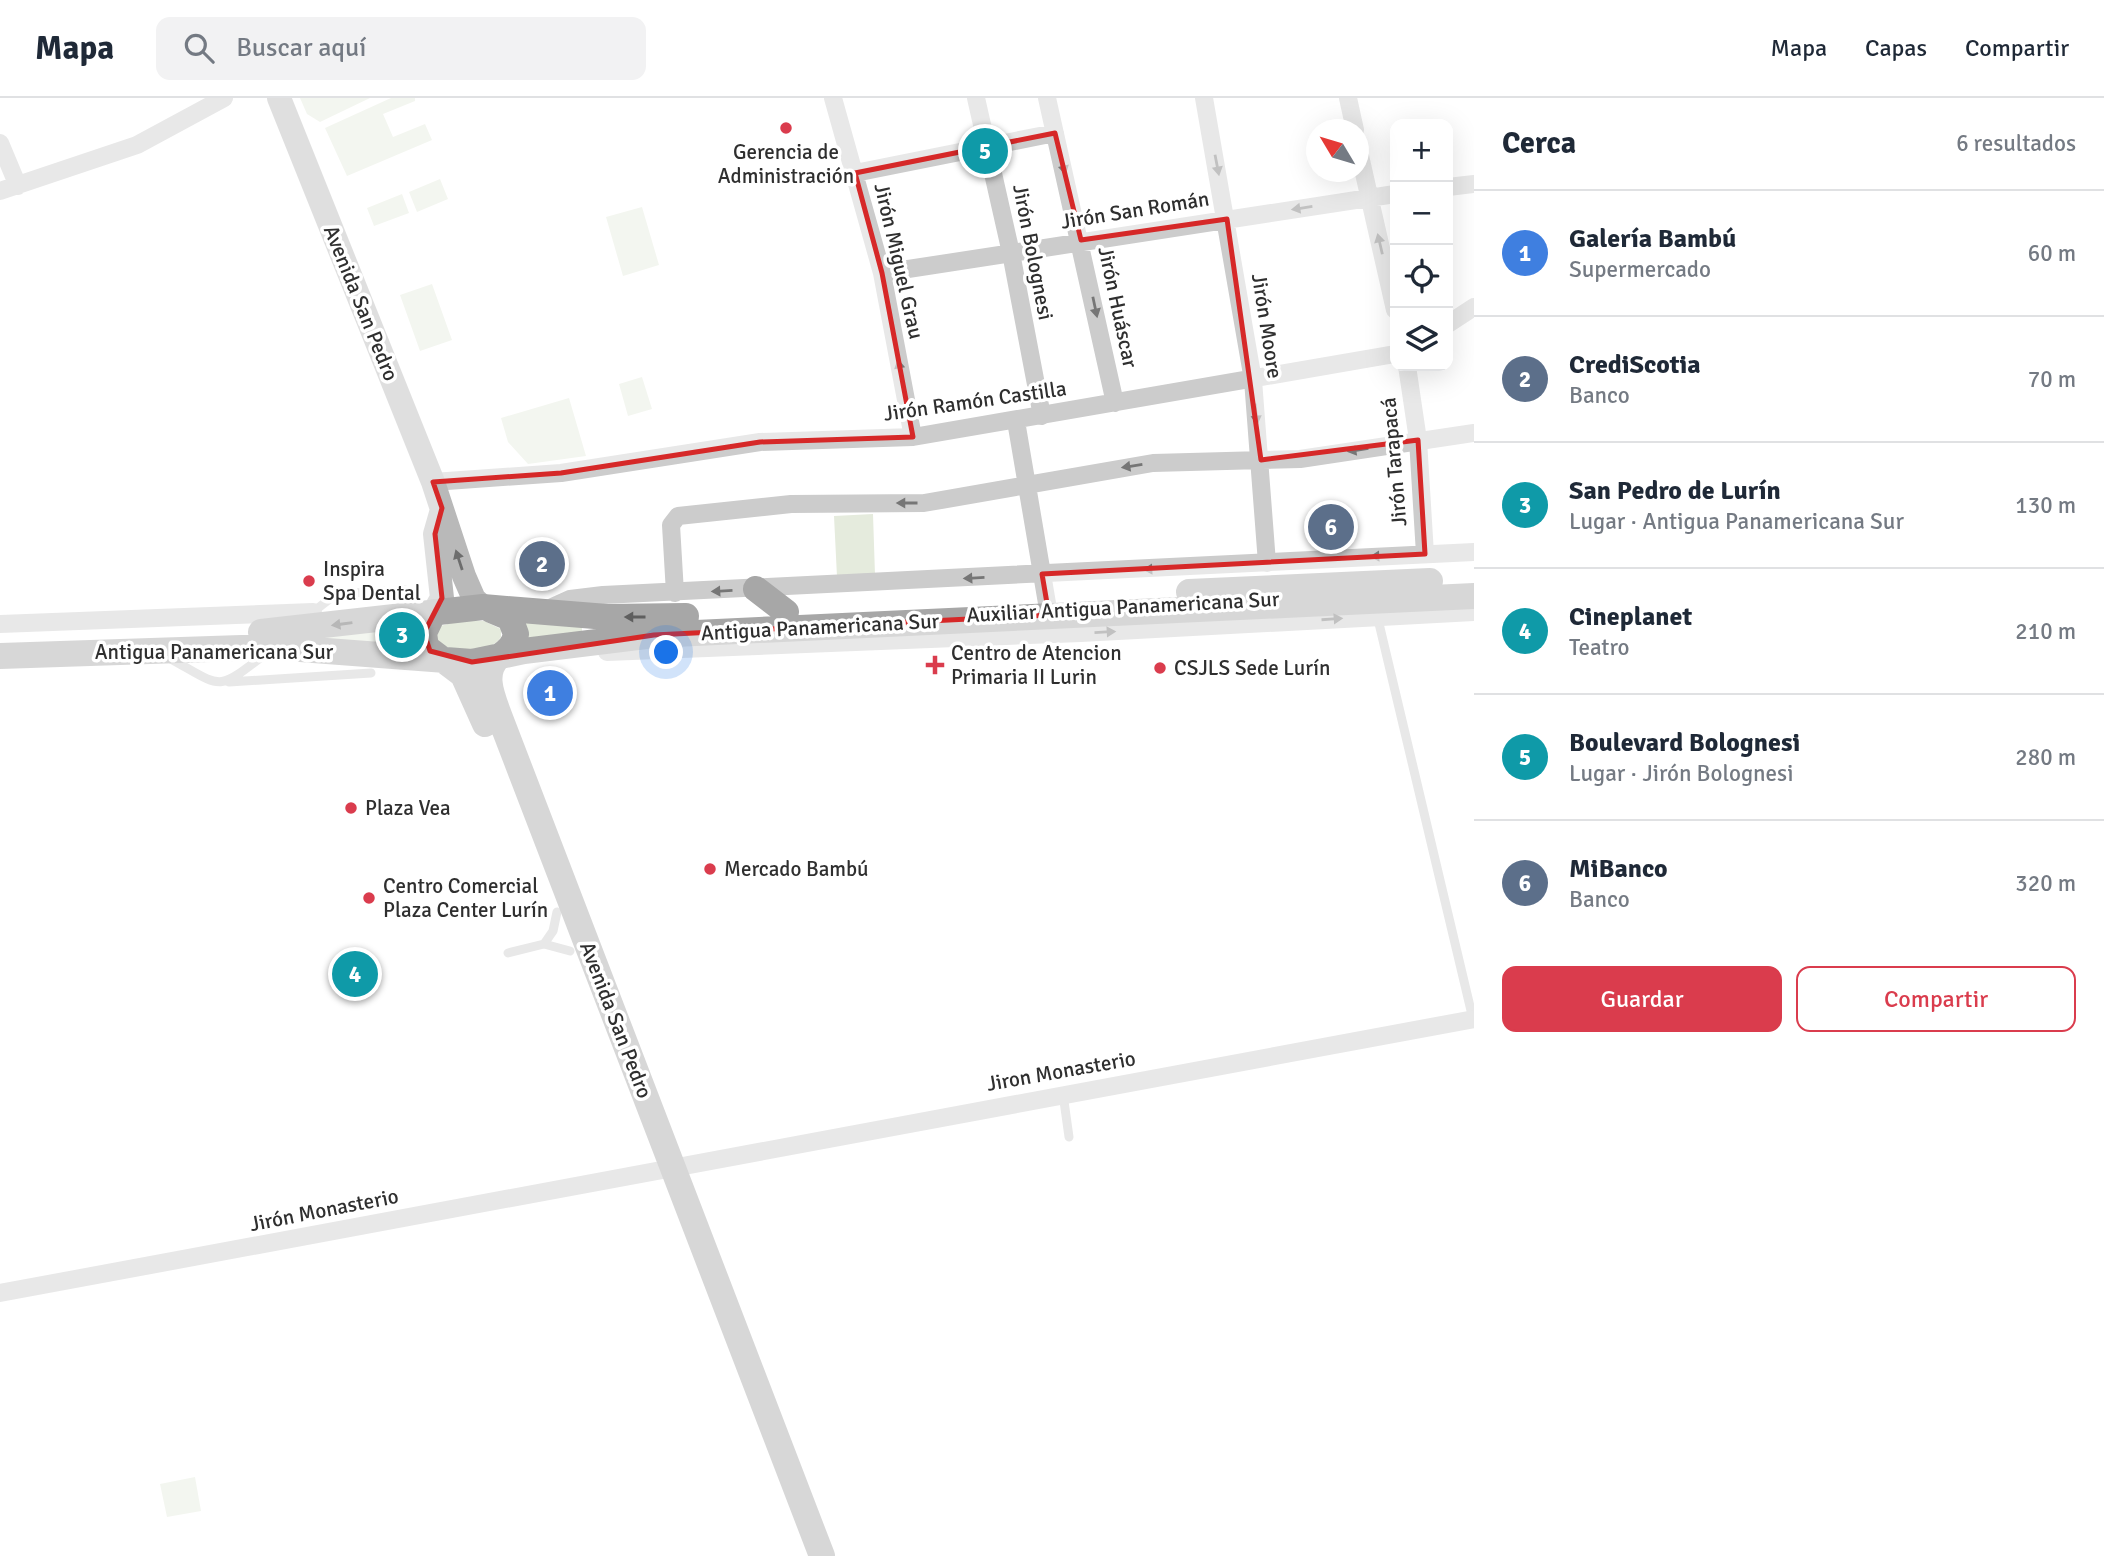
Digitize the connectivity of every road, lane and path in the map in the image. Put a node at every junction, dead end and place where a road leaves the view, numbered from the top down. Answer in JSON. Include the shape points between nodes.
{"nodes":[{"id":1,"x":224,"y":98,"type":"edge"},
{"id":2,"x":279,"y":98,"type":"edge"},
{"id":3,"x":833,"y":98,"type":"edge"},
{"id":4,"x":976,"y":98,"type":"edge"},
{"id":5,"x":1047,"y":98,"type":"edge"},
{"id":6,"x":1204,"y":98,"type":"edge"},
{"id":7,"x":1348,"y":98,"type":"edge"},
{"id":8,"x":1352,"y":119,"type":"edge"},
{"id":9,"x":1055,"y":133,"type":"junction"},
{"id":10,"x":0,"y":144,"type":"edge"},
{"id":11,"x":988,"y":146,"type":"junction"},
{"id":12,"x":855,"y":173,"type":"junction"},
{"id":13,"x":1367,"y":182,"type":"edge"},
{"id":14,"x":1474,"y":184,"type":"edge"},
{"id":15,"x":18,"y":186,"type":"junction"},
{"id":16,"x":1453,"y":186,"type":"edge"},
{"id":17,"x":0,"y":191,"type":"edge"},
{"id":18,"x":1390,"y":195,"type":"edge"},
{"id":19,"x":1370,"y":197,"type":"junction"},
{"id":20,"x":1227,"y":219,"type":"junction"},
{"id":21,"x":1081,"y":240,"type":"junction"},
{"id":22,"x":1011,"y":253,"type":"junction"},
{"id":23,"x":882,"y":274,"type":"junction"},
{"id":24,"x":1474,"y":307,"type":"edge"},
{"id":25,"x":1395,"y":308,"type":"edge"},
{"id":26,"x":1453,"y":321,"type":"edge"},
{"id":27,"x":1390,"y":355,"type":"edge"},
{"id":28,"x":1408,"y":371,"type":"edge"},
{"id":29,"x":1253,"y":380,"type":"junction"},
{"id":30,"x":1115,"y":403,"type":"junction"},
{"id":31,"x":1041,"y":416,"type":"junction"},
{"id":32,"x":1016,"y":421,"type":"junction"},
{"id":33,"x":1474,"y":433,"type":"edge"},
{"id":34,"x":913,"y":437,"type":"junction"},
{"id":35,"x":1418,"y":440,"type":"junction"},
{"id":36,"x":1261,"y":460,"type":"junction"},
{"id":37,"x":433,"y":482,"type":"junction"},
{"id":38,"x":1027,"y":485,"type":"junction"},
{"id":39,"x":442,"y":509,"type":"junction"},
{"id":40,"x":1474,"y":552,"type":"edge"},
{"id":41,"x":1425,"y":554,"type":"junction"},
{"id":42,"x":1267,"y":563,"type":"junction"},
{"id":43,"x":1069,"y":573,"type":"joint"},
{"id":44,"x":1474,"y":579,"type":"edge"},
{"id":45,"x":756,"y":589,"type":"junction"},
{"id":46,"x":675,"y":593,"type":"junction"},
{"id":47,"x":1046,"y":596,"type":"junction"},
{"id":48,"x":1474,"y":596,"type":"edge"},
{"id":49,"x":1374,"y":600,"type":"junction"},
{"id":50,"x":482,"y":607,"type":"junction"},
{"id":51,"x":313,"y":612,"type":"junction"},
{"id":52,"x":541,"y":612,"type":"junction"},
{"id":53,"x":786,"y":612,"type":"junction"},
{"id":54,"x":1474,"y":612,"type":"edge"},
{"id":55,"x":428,"y":613,"type":"junction"},
{"id":56,"x":281,"y":639,"type":"junction"},
{"id":57,"x":5,"y":643,"type":"edge"},
{"id":58,"x":157,"y":651,"type":"junction"},
{"id":59,"x":524,"y":652,"type":"junction"},
{"id":60,"x":439,"y":657,"type":"junction"},
{"id":61,"x":498,"y":657,"type":"junction"},
{"id":62,"x":371,"y":673,"type":"dead end"},
{"id":63,"x":229,"y":682,"type":"junction"},
{"id":64,"x":557,"y":912,"type":"junction"},
{"id":65,"x":544,"y":944,"type":"junction"},
{"id":66,"x":570,"y":951,"type":"junction"},
{"id":67,"x":508,"y":953,"type":"dead end"},
{"id":68,"x":1472,"y":1011,"type":"edge"},
{"id":69,"x":1063,"y":1094,"type":"junction"},
{"id":70,"x":1069,"y":1137,"type":"dead end"},
{"id":71,"x":666,"y":1170,"type":"junction"},
{"id":72,"x":0,"y":1293,"type":"edge"},
{"id":73,"x":804,"y":1556,"type":"edge"},
{"id":74,"x":822,"y":1556,"type":"edge"}],
"edges":[{"from":1,"to":15,"type":"street","via":[[137,145]]},
{"from":2,"to":37,"type":"street","name":"Avenida San Pedro"},
{"from":3,"to":12,"type":"street","name":"Jirón Miguel Grau"},
{"from":4,"to":11,"type":"street","name":"Jirón Bolognesi"},
{"from":5,"to":9,"type":"street","name":"Jirón Huáscar"},
{"from":6,"to":20,"type":"street","name":"Jirón Moore","one_way":true},
{"from":7,"to":8,"type":"street"},
{"from":9,"to":11,"type":"street"},
{"from":9,"to":21,"type":"street","name":"Jirón Huáscar","one_way":true},
{"from":10,"to":15,"type":"street"},
{"from":11,"to":12,"type":"street"},
{"from":11,"to":22,"type":"street","name":"Jirón Bolognesi"},
{"from":12,"to":23,"type":"street","name":"Jirón Miguel Grau"},
{"from":13,"to":19,"type":"street"},
{"from":14,"to":16,"type":"street"},
{"from":15,"to":17,"type":"street"},
{"from":18,"to":19,"type":"street","name":"Jirón San Román"},
{"from":19,"to":20,"type":"street","name":"Jirón San Román","one_way":true},
{"from":25,"to":19,"type":"street","one_way":true},
{"from":20,"to":21,"type":"street","name":"Jirón San Román"},
{"from":20,"to":29,"type":"street","name":"Jirón Moore"},
{"from":21,"to":22,"type":"street","name":"Jirón San Román"},
{"from":21,"to":30,"type":"street","name":"Jirón Huáscar","one_way":true},
{"from":22,"to":23,"type":"street","name":"Jirón San Román"},
{"from":22,"to":31,"type":"street","name":"Jirón Bolognesi"},
{"from":34,"to":23,"type":"street","name":"Jirón Miguel Grau","one_way":true},
{"from":24,"to":26,"type":"street"},
{"from":27,"to":29,"type":"street","name":"Jirón Ramón Castilla"},
{"from":28,"to":35,"type":"street","name":"Jirón Tarapacá"},
{"from":29,"to":30,"type":"street","name":"Jirón Ramón Castilla"},
{"from":29,"to":36,"type":"street","name":"Jirón Moore","one_way":true},
{"from":30,"to":31,"type":"street","name":"Jirón Ramón Castilla"},
{"from":31,"to":32,"type":"street","name":"Jirón Ramón Castilla"},
{"from":32,"to":34,"type":"street","name":"Jirón Ramón Castilla"},
{"from":32,"to":38,"type":"street"},
{"from":33,"to":35,"type":"street"},
{"from":34,"to":37,"type":"street","name":"Jirón Ramón Castilla","via":[[760,442],[561,473]]},
{"from":35,"to":36,"type":"street","one_way":true,"via":[[1300,459]]},
{"from":35,"to":41,"type":"street","name":"Jirón Tarapacá"},
{"from":36,"to":38,"type":"street","one_way":true,"via":[[1153,463]]},
{"from":36,"to":42,"type":"street","name":"Jirón Moore"},
{"from":37,"to":39,"type":"street","name":"Avenida San Pedro"},
{"from":38,"to":46,"type":"street","one_way":true,"via":[[924,503],[791,504],[678,516],[673,520]]},
{"from":38,"to":47,"type":"street"},
{"from":50,"to":39,"type":"street","name":"Avenida San Pedro","one_way":true,"via":[[464,576]]},
{"from":39,"to":55,"type":"street","name":"Avenida San Pedro","via":[[435,534],[442,598]]},
{"from":40,"to":41,"type":"street","name":"Auxiliar Antigua Panamericana Sur"},
{"from":41,"to":42,"type":"street","name":"Auxiliar Antigua Panamericana Sur","one_way":true},
{"from":42,"to":43,"type":"street","name":"Auxiliar Antigua Panamericana Sur","one_way":true},
{"from":43,"to":47,"type":"street","name":"Antigua Panamericana Sur"},
{"from":44,"to":49,"type":"main road","name":"Antigua Panamericana Sur"},
{"from":45,"to":46,"type":"street","name":"Auxiliar Antigua Panamericana Sur","one_way":true},
{"from":47,"to":45,"type":"street","name":"Auxiliar Antigua Panamericana Sur","one_way":true},
{"from":45,"to":53,"type":"main road"},
{"from":46,"to":52,"type":"street","name":"Auxiliar Antigua Panamericana Sur","via":[[570,599]]},
{"from":47,"to":49,"type":"main road","name":"Antigua Panamericana Sur"},
{"from":47,"to":53,"type":"main road","name":"Antigua Panamericana Sur"},
{"from":47,"to":59,"type":"main road","name":"Antigua Panamericana Sur"},
{"from":48,"to":49,"type":"main road","name":"Antigua Panamericana Sur"},
{"from":49,"to":54,"type":"street","name":"Auxiliar Antigua Panamericana Sur"},
{"from":59,"to":49,"type":"street","name":"Auxiliar Antigua Panamericana Sur","one_way":true,"via":[[540,657]]},
{"from":49,"to":68,"type":"lane"},
{"from":50,"to":52,"type":"main road","name":"Antigua Panamericana Sur"},
{"from":50,"to":55,"type":"main road","name":"Antigua Panamericana Sur"},
{"from":50,"to":61,"type":"main road","name":"Avenida San Pedro","via":[[505,614],[516,629],[512,646]]},
{"from":51,"to":55,"type":"lane","via":[[336,594],[405,590]]},
{"from":51,"to":56,"type":"lane"},
{"from":51,"to":57,"type":"street"},
{"from":53,"to":52,"type":"main road","name":"Antigua Panamericana Sur","one_way":true,"via":[[645,618]]},
{"from":55,"to":56,"type":"main road","name":"Antigua Panamericana Sur","one_way":true},
{"from":55,"to":60,"type":"main road","name":"Avenida San Pedro","via":[[426,647]]},
{"from":56,"to":57,"type":"main road","name":"Antigua Panamericana Sur"},
{"from":56,"to":58,"type":"main road","name":"Antigua Panamericana Sur"},
{"from":56,"to":60,"type":"main road","name":"Antigua Panamericana Sur"},
{"from":56,"to":63,"type":"lane"},
{"from":57,"to":58,"type":"main road","name":"Antigua Panamericana Sur"},
{"from":58,"to":63,"type":"lane","via":[[213,682]]},
{"from":59,"to":61,"type":"main road","name":"Antigua Panamericana Sur"},
{"from":60,"to":61,"type":"main road","name":"Antigua Panamericana Sur","via":[[461,662]]},
{"from":60,"to":64,"type":"main road","name":"Avenida San Pedro","via":[[463,674],[471,690]]},
{"from":61,"to":71,"type":"main road","name":"Avenida San Pedro","via":[[489,679],[499,715]]},
{"from":62,"to":63,"type":"lane"},
{"from":64,"to":65,"type":"lane"},
{"from":64,"to":66,"type":"main road","name":"Avenida San Pedro"},
{"from":65,"to":66,"type":"lane"},
{"from":65,"to":67,"type":"lane"},
{"from":66,"to":71,"type":"main road","name":"Avenida San Pedro"},
{"from":68,"to":69,"type":"street","name":"Jiron Monasterio"},
{"from":69,"to":70,"type":"lane"},
{"from":69,"to":71,"type":"street","name":"Jiron Monasterio"},
{"from":71,"to":72,"type":"street","name":"Jirón Monasterio"},
{"from":71,"to":73,"type":"main road","name":"Avenida San Pedro"},
{"from":71,"to":74,"type":"main road","name":"Avenida San Pedro"}]}
